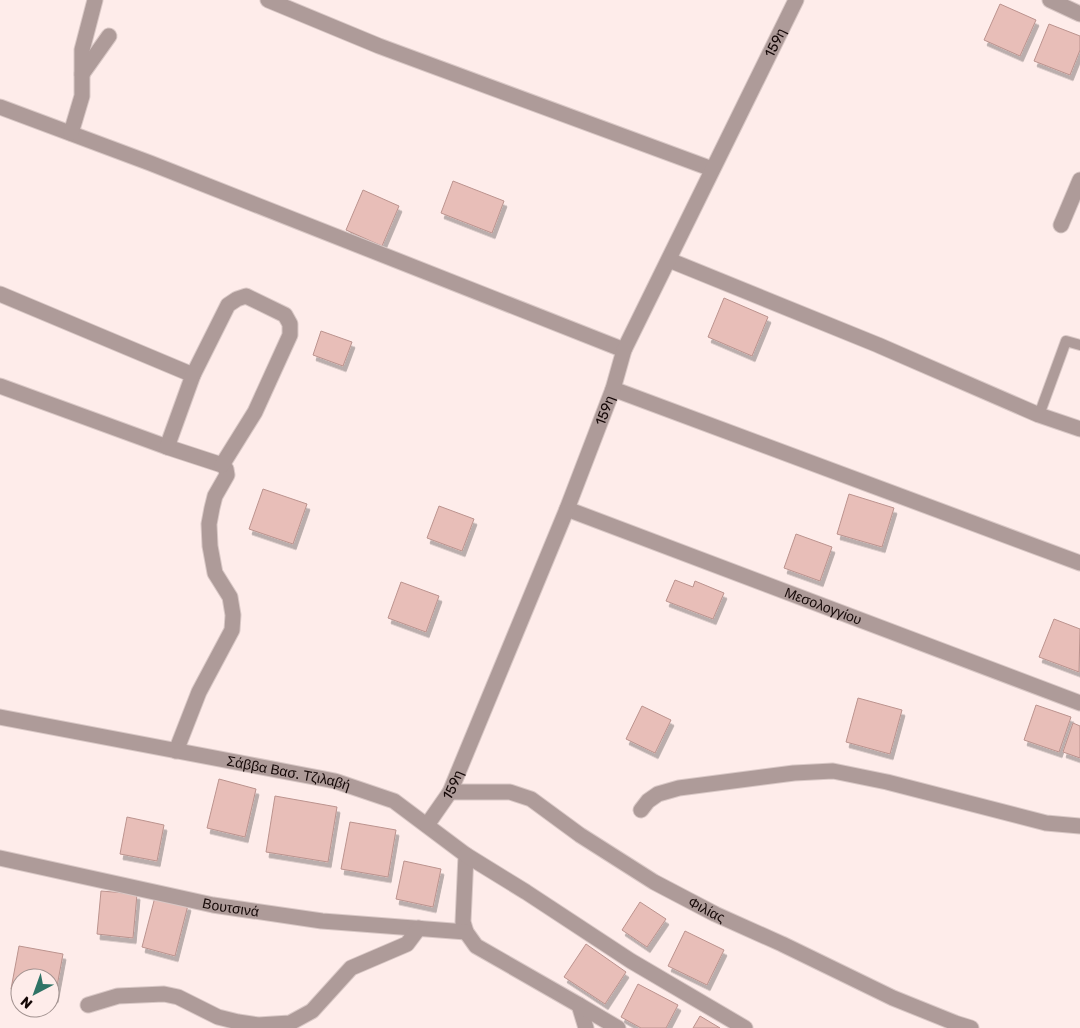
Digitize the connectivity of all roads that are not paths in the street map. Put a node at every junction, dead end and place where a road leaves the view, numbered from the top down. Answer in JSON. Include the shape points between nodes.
{"nodes":[{"id":1,"x":96,"y":0,"type":"edge"},
{"id":2,"x":268,"y":0,"type":"edge"},
{"id":3,"x":796,"y":0,"type":"edge"},
{"id":4,"x":1050,"y":0,"type":"edge"},
{"id":5,"x":1080,"y":14,"type":"edge"},
{"id":6,"x":110,"y":36,"type":"dead end"},
{"id":7,"x":82,"y":74,"type":"junction"},
{"id":8,"x":0,"y":107,"type":"edge"},
{"id":9,"x":71,"y":133,"type":"junction"},
{"id":10,"x":712,"y":169,"type":"junction"},
{"id":11,"x":1080,"y":180,"type":"edge"},
{"id":12,"x":1061,"y":225,"type":"dead end"},
{"id":13,"x":669,"y":260,"type":"junction"},
{"id":14,"x":0,"y":294,"type":"edge"},
{"id":15,"x":1080,"y":345,"type":"edge"},
{"id":16,"x":624,"y":350,"type":"junction"},
{"id":17,"x":193,"y":375,"type":"junction"},
{"id":18,"x":0,"y":386,"type":"edge"},
{"id":19,"x":613,"y":390,"type":"junction"},
{"id":20,"x":1039,"y":415,"type":"junction"},
{"id":21,"x":1080,"y":429,"type":"edge"},
{"id":22,"x":167,"y":447,"type":"junction"},
{"id":23,"x":222,"y":465,"type":"junction"},
{"id":24,"x":566,"y":509,"type":"junction"},
{"id":25,"x":1080,"y":563,"type":"edge"},
{"id":26,"x":1080,"y":703,"type":"edge"},
{"id":27,"x":0,"y":716,"type":"edge"},
{"id":28,"x":176,"y":751,"type":"junction"},
{"id":29,"x":450,"y":792,"type":"junction"},
{"id":30,"x":641,"y":810,"type":"dead end"},
{"id":31,"x":427,"y":824,"type":"junction"},
{"id":32,"x":1080,"y":826,"type":"edge"},
{"id":33,"x":466,"y":855,"type":"junction"},
{"id":34,"x":0,"y":858,"type":"edge"},
{"id":35,"x":419,"y":928,"type":"junction"},
{"id":36,"x":466,"y":932,"type":"junction"},
{"id":37,"x":88,"y":1005,"type":"dead end"},
{"id":38,"x":579,"y":1006,"type":"junction"},
{"id":39,"x":586,"y":1028,"type":"edge"},
{"id":40,"x":618,"y":1028,"type":"edge"},
{"id":41,"x":745,"y":1028,"type":"edge"},
{"id":42,"x":971,"y":1028,"type":"edge"}],
"edges":[{"from":1,"to":7,"type":"street","via":[[82,50]]},
{"from":2,"to":10,"type":"street","via":[[379,46]]},
{"from":3,"to":10,"type":"street","name":"159η"},
{"from":4,"to":5,"type":"street"},
{"from":6,"to":7,"type":"street"},
{"from":7,"to":9,"type":"street","via":[[82,96]]},
{"from":8,"to":9,"type":"street"},
{"from":9,"to":16,"type":"street"},
{"from":10,"to":13,"type":"street","name":"159η"},
{"from":11,"to":12,"type":"street"},
{"from":13,"to":16,"type":"street","name":"159η"},
{"from":13,"to":20,"type":"street"},
{"from":14,"to":17,"type":"street"},
{"from":15,"to":20,"type":"lane","via":[[1066,341]]},
{"from":16,"to":19,"type":"street","name":"159η"},
{"from":17,"to":22,"type":"street"},
{"from":17,"to":23,"type":"street","via":[[232,302],[246,296],[285,315],[290,324],[290,335],[255,412]]},
{"from":18,"to":22,"type":"street"},
{"from":19,"to":24,"type":"street","name":"159η"},
{"from":19,"to":25,"type":"street"},
{"from":20,"to":21,"type":"street"},
{"from":22,"to":23,"type":"street"},
{"from":23,"to":28,"type":"street","via":[[228,475],[215,496],[209,524],[210,546],[215,573],[230,597],[232,630],[199,692]]},
{"from":24,"to":26,"type":"street","name":"Μεσολογγίου"},
{"from":24,"to":29,"type":"street","name":"159η"},
{"from":27,"to":28,"type":"street","name":"Σάββα Βασ. Τζιλαβή"},
{"from":28,"to":31,"type":"street","name":"Σάββα Βασ. Τζιλαβή","via":[[335,781],[394,801]]},
{"from":29,"to":31,"type":"street","name":"159η"},
{"from":29,"to":42,"type":"street","name":"Φιλίας","via":[[510,792],[531,799],[645,877],[698,905],[893,998]]},
{"from":30,"to":32,"type":"street","via":[[658,794],[679,788],[833,771],[1046,823]]},
{"from":31,"to":33,"type":"street","name":"Σάββα Βασ. Τζιλαβή"},
{"from":33,"to":36,"type":"street","via":[[463,922]]},
{"from":33,"to":41,"type":"street","name":"Σάββα Βασ. Τζιλαβή","via":[[631,961]]},
{"from":34,"to":35,"type":"street","name":"Βουτσινά","via":[[213,905],[322,920]]},
{"from":35,"to":36,"type":"street","name":"Βουτσινά"},
{"from":35,"to":37,"type":"street","via":[[407,944],[351,968],[312,1011],[290,1023],[258,1025],[238,1022],[164,994],[118,996]]},
{"from":36,"to":38,"type":"street","via":[[476,946]]},
{"from":38,"to":39,"type":"street"},
{"from":38,"to":40,"type":"street"}]}
